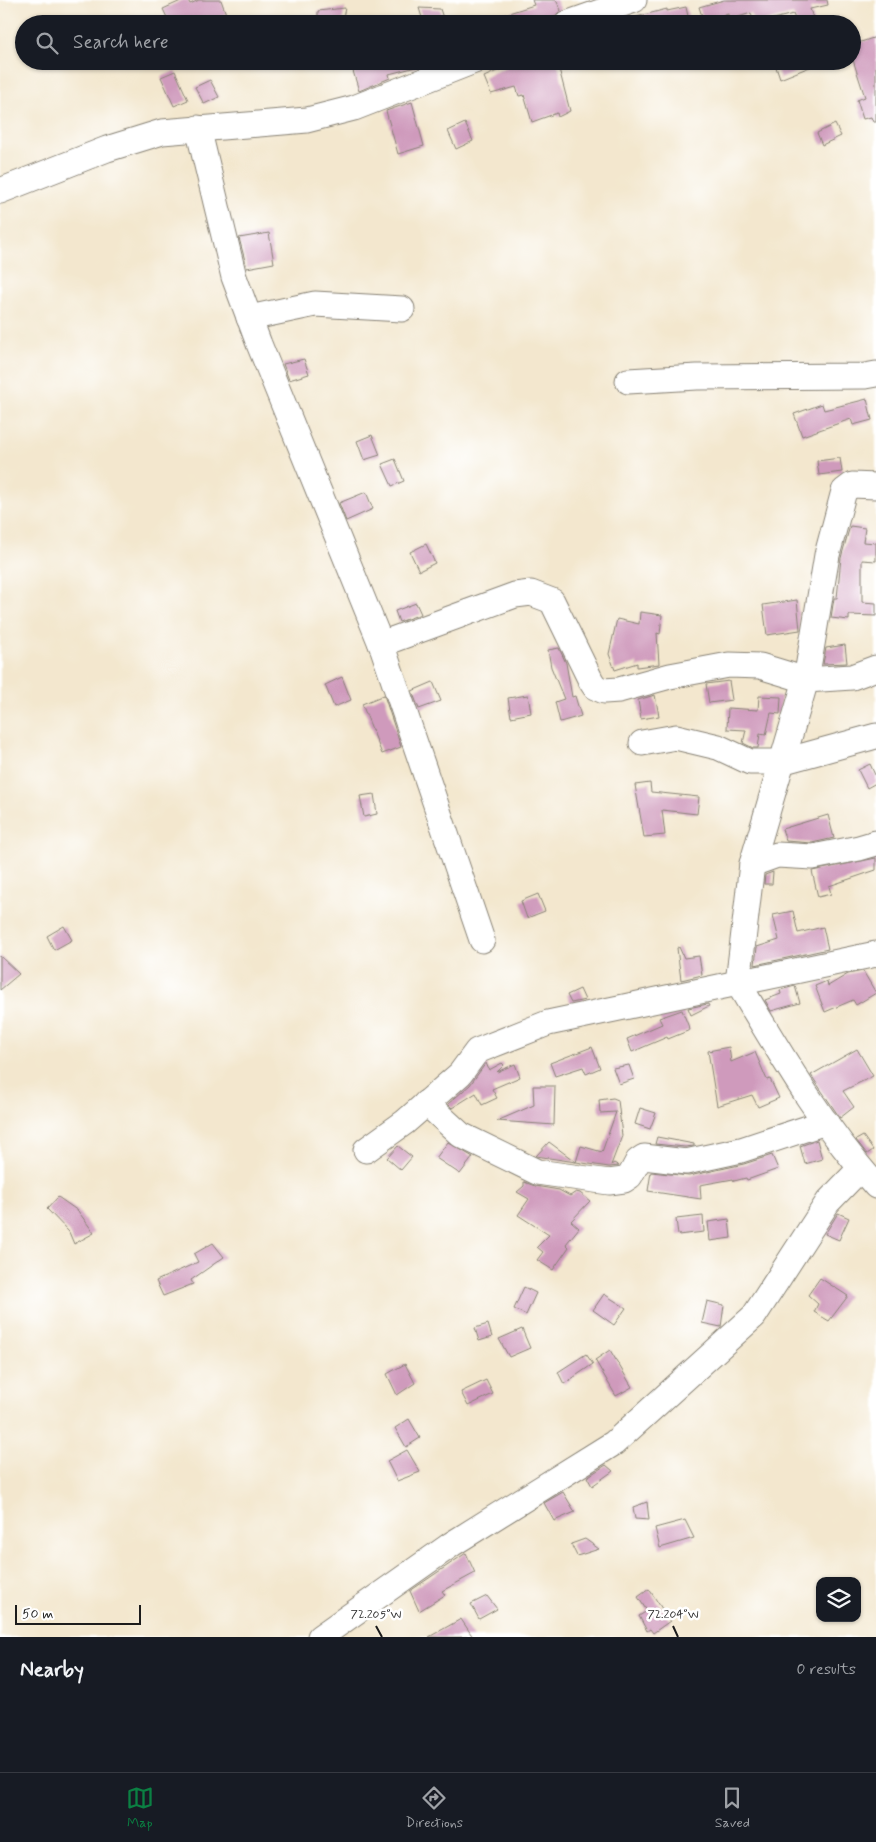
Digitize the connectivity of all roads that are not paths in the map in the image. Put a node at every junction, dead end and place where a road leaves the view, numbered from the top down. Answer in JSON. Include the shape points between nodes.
{"nodes":[{"id":1,"x":634,"y":0,"type":"edge"},
{"id":2,"x":592,"y":15,"type":"edge"},
{"id":3,"x":451,"y":70,"type":"edge"},
{"id":4,"x":198,"y":128,"type":"junction"},
{"id":5,"x":0,"y":191,"type":"edge"},
{"id":6,"x":402,"y":309,"type":"dead end"},
{"id":7,"x":249,"y":318,"type":"junction"},
{"id":8,"x":876,"y":374,"type":"edge"},
{"id":9,"x":628,"y":381,"type":"dead end"},
{"id":10,"x":876,"y":486,"type":"edge"},
{"id":11,"x":380,"y":644,"type":"junction"},
{"id":12,"x":876,"y":668,"type":"edge"},
{"id":13,"x":806,"y":680,"type":"junction"},
{"id":14,"x":876,"y":736,"type":"edge"},
{"id":15,"x":642,"y":743,"type":"dead end"},
{"id":16,"x":781,"y":762,"type":"junction"},
{"id":17,"x":876,"y":842,"type":"edge"},
{"id":18,"x":752,"y":864,"type":"junction"},
{"id":19,"x":482,"y":940,"type":"dead end"},
{"id":20,"x":876,"y":954,"type":"edge"},
{"id":21,"x":738,"y":983,"type":"junction"},
{"id":22,"x":426,"y":1103,"type":"junction"},
{"id":23,"x":826,"y":1122,"type":"junction"},
{"id":24,"x":366,"y":1150,"type":"dead end"},
{"id":25,"x":868,"y":1178,"type":"edge"},
{"id":26,"x":320,"y":1637,"type":"edge"}],
"edges":[{"from":1,"to":2,"type":"street"},
{"from":3,"to":4,"type":"street","via":[[354,108],[307,120]]},
{"from":4,"to":5,"type":"street","via":[[162,132],[107,149]]},
{"from":4,"to":7,"type":"street","via":[[234,278]]},
{"from":6,"to":7,"type":"street","via":[[315,304]]},
{"from":7,"to":11,"type":"street"},
{"from":8,"to":9,"type":"street"},
{"from":10,"to":13,"type":"street","via":[[852,485],[844,492],[827,555]]},
{"from":11,"to":13,"type":"street","via":[[515,595],[531,593],[552,601],[591,681],[604,691],[729,665],[760,666]]},
{"from":11,"to":19,"type":"street"},
{"from":12,"to":13,"type":"street","via":[[852,676]]},
{"from":13,"to":16,"type":"street"},
{"from":14,"to":16,"type":"street"},
{"from":15,"to":16,"type":"street","via":[[676,737],[718,747],[750,762]]},
{"from":16,"to":18,"type":"street"},
{"from":17,"to":18,"type":"street","via":[[813,857],[777,855]]},
{"from":18,"to":21,"type":"street"},
{"from":20,"to":21,"type":"street"},
{"from":21,"to":22,"type":"street","via":[[548,1023],[477,1051],[460,1074]]},
{"from":21,"to":23,"type":"street","via":[[798,1085]]},
{"from":22,"to":23,"type":"street","via":[[461,1135],[537,1172],[609,1182],[630,1176],[644,1157],[686,1162],[741,1150]]},
{"from":22,"to":24,"type":"street"},
{"from":23,"to":25,"type":"street"},
{"from":25,"to":26,"type":"street","via":[[828,1202],[754,1316],[614,1443],[452,1544]]}]}
